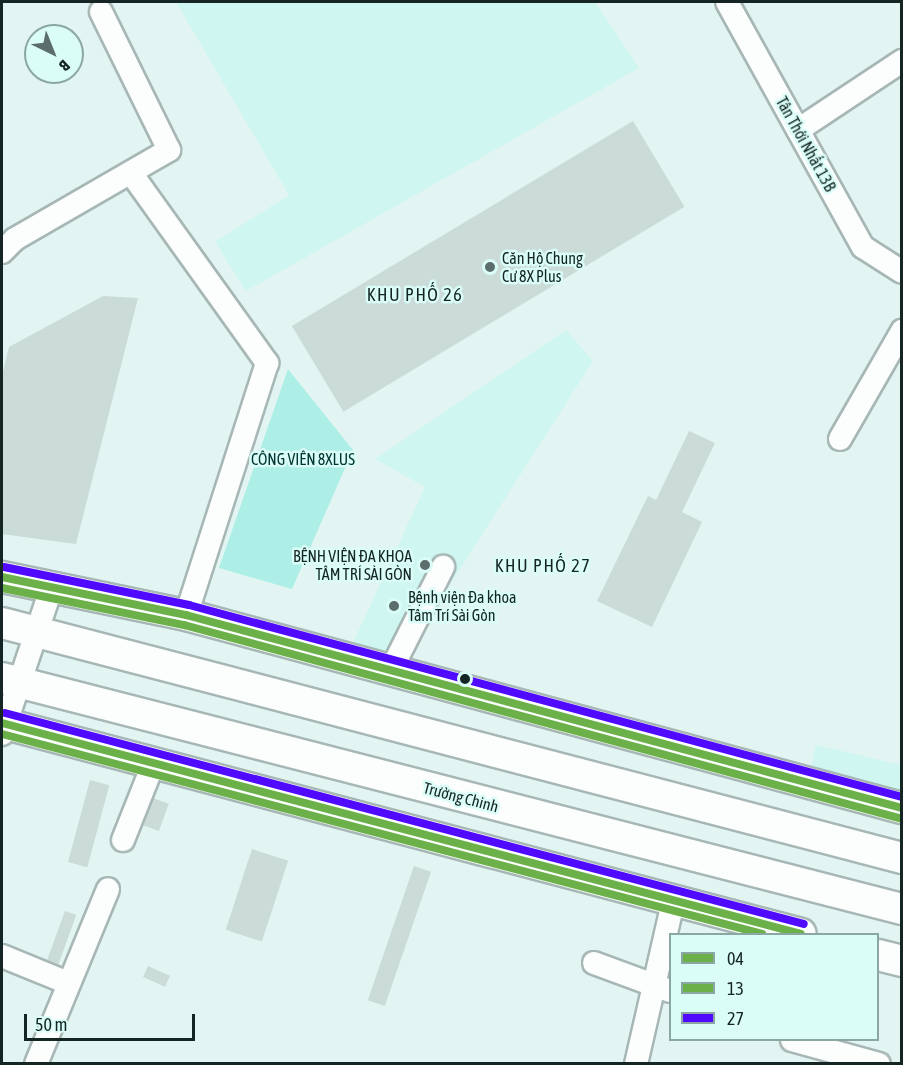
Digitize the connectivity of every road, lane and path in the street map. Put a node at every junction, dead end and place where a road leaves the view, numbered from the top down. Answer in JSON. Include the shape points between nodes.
{"nodes":[{"id":1,"x":727,"y":2,"type":"edge"},
{"id":2,"x":101,"y":12,"type":"dead end"},
{"id":3,"x":902,"y":61,"type":"edge"},
{"id":4,"x":798,"y":130,"type":"junction"},
{"id":5,"x":131,"y":173,"type":"junction"},
{"id":6,"x":2,"y":252,"type":"edge"},
{"id":7,"x":902,"y":272,"type":"edge"},
{"id":8,"x":902,"y":331,"type":"edge"},
{"id":9,"x":840,"y":439,"type":"dead end"},
{"id":10,"x":443,"y":567,"type":"dead end"},
{"id":11,"x":2,"y":577,"type":"edge"},
{"id":12,"x":51,"y":589,"type":"junction"},
{"id":13,"x":186,"y":615,"type":"junction"},
{"id":14,"x":2,"y":623,"type":"edge"},
{"id":15,"x":38,"y":632,"type":"junction"},
{"id":16,"x":390,"y":672,"type":"junction"},
{"id":17,"x":11,"y":680,"type":"edge"},
{"id":18,"x":3,"y":727,"type":"edge"},
{"id":19,"x":154,"y":762,"type":"junction"},
{"id":20,"x":902,"y":808,"type":"edge"},
{"id":21,"x":123,"y":840,"type":"dead end"},
{"id":22,"x":902,"y":858,"type":"edge"},
{"id":23,"x":108,"y":889,"type":"dead end"},
{"id":24,"x":674,"y":898,"type":"junction"},
{"id":25,"x":902,"y":909,"type":"edge"},
{"id":26,"x":669,"y":933,"type":"edge"},
{"id":27,"x":797,"y":933,"type":"edge"},
{"id":28,"x":669,"y":935,"type":"edge"},
{"id":29,"x":879,"y":955,"type":"edge"},
{"id":30,"x":2,"y":956,"type":"edge"},
{"id":31,"x":902,"y":961,"type":"edge"},
{"id":32,"x":594,"y":963,"type":"dead end"},
{"id":33,"x":68,"y":983,"type":"junction"},
{"id":34,"x":662,"y":987,"type":"edge"},
{"id":35,"x":804,"y":1047,"type":"edge"},
{"id":36,"x":36,"y":1064,"type":"edge"},
{"id":37,"x":636,"y":1064,"type":"edge"},
{"id":38,"x":879,"y":1064,"type":"edge"}],
"edges":[{"from":1,"to":4,"type":"street","name":"Tân Thới Nhất 13B"},
{"from":2,"to":5,"type":"street","via":[[169,150]]},
{"from":3,"to":4,"type":"street"},
{"from":4,"to":7,"type":"street","name":"Tân Thới Nhất 13B","via":[[863,247]]},
{"from":5,"to":6,"type":"street","via":[[15,239]]},
{"from":5,"to":13,"type":"street","via":[[261,348],[267,363]]},
{"from":8,"to":9,"type":"street"},
{"from":10,"to":16,"type":"street"},
{"from":11,"to":12,"type":"main road"},
{"from":12,"to":13,"type":"main road"},
{"from":12,"to":15,"type":"street"},
{"from":13,"to":16,"type":"main road"},
{"from":14,"to":15,"type":"main road"},
{"from":15,"to":17,"type":"street"},
{"from":15,"to":22,"type":"main road"},
{"from":16,"to":20,"type":"main road"},
{"from":17,"to":18,"type":"street"},
{"from":17,"to":25,"type":"main road","name":"Trường Chinh"},
{"from":18,"to":19,"type":"main road"},
{"from":19,"to":21,"type":"street"},
{"from":19,"to":24,"type":"main road"},
{"from":23,"to":33,"type":"street"},
{"from":24,"to":26,"type":"street"},
{"from":24,"to":27,"type":"main road"},
{"from":28,"to":34,"type":"street"},
{"from":29,"to":31,"type":"main road"},
{"from":30,"to":33,"type":"street"},
{"from":32,"to":34,"type":"street"},
{"from":33,"to":36,"type":"street"},
{"from":34,"to":37,"type":"street"},
{"from":35,"to":38,"type":"street"}]}
